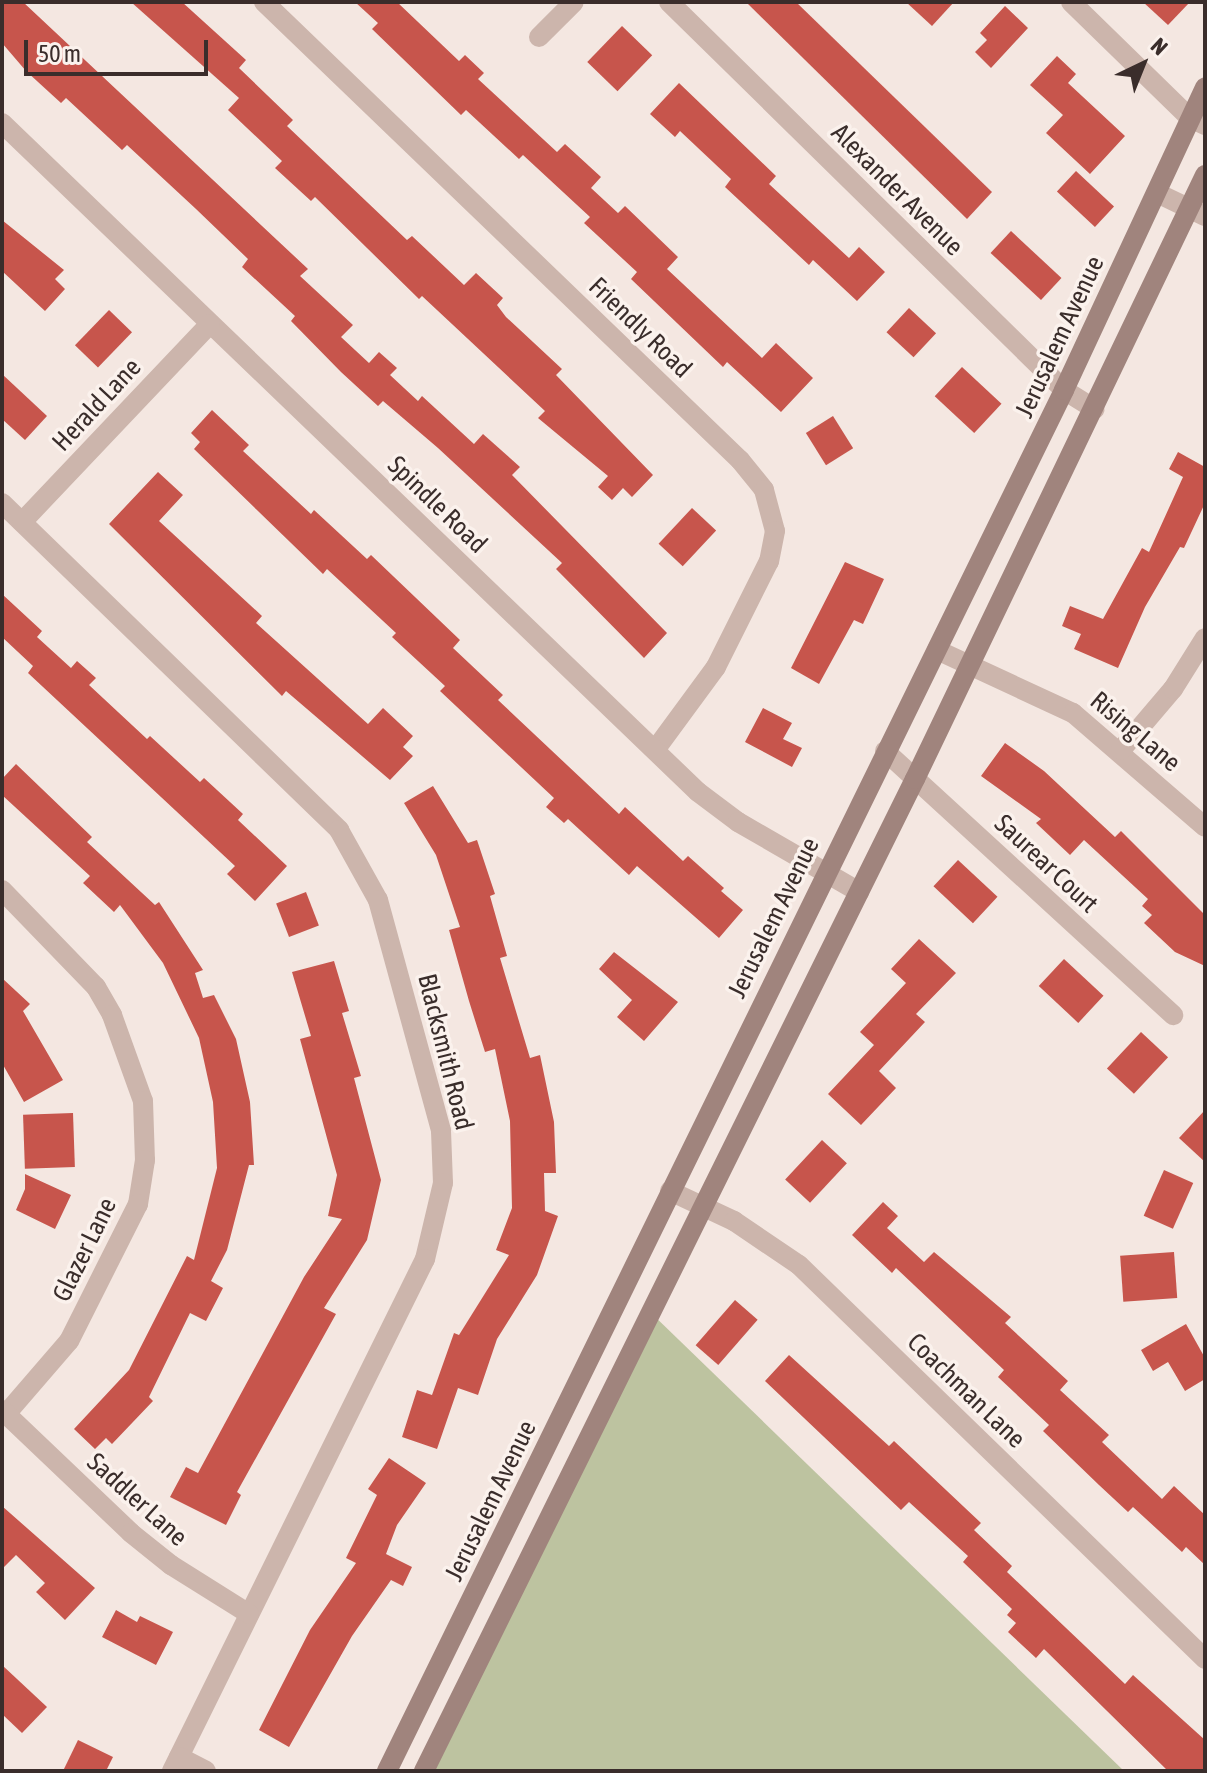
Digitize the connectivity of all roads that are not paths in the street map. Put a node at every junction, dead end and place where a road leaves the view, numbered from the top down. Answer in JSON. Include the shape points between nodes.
{"nodes":[{"id":1,"x":264,"y":2,"type":"edge"},
{"id":2,"x":574,"y":2,"type":"edge"},
{"id":3,"x":669,"y":2,"type":"edge"},
{"id":4,"x":1071,"y":2,"type":"edge"},
{"id":5,"x":539,"y":37,"type":"dead end"},
{"id":6,"x":1205,"y":87,"type":"edge"},
{"id":7,"x":1198,"y":122,"type":"edge"},
{"id":8,"x":2,"y":123,"type":"edge"},
{"id":9,"x":1205,"y":175,"type":"edge"},
{"id":10,"x":1157,"y":193,"type":"junction"},
{"id":11,"x":1197,"y":212,"type":"edge"},
{"id":12,"x":210,"y":324,"type":"junction"},
{"id":13,"x":1064,"y":390,"type":"junction"},
{"id":14,"x":1094,"y":409,"type":"junction"},
{"id":15,"x":2,"y":503,"type":"edge"},
{"id":16,"x":22,"y":522,"type":"junction"},
{"id":17,"x":1205,"y":638,"type":"edge"},
{"id":18,"x":937,"y":650,"type":"junction"},
{"id":19,"x":970,"y":665,"type":"junction"},
{"id":20,"x":655,"y":750,"type":"junction"},
{"id":21,"x":1121,"y":750,"type":"junction"},
{"id":22,"x":885,"y":751,"type":"junction"},
{"id":23,"x":915,"y":779,"type":"junction"},
{"id":24,"x":1205,"y":827,"type":"edge"},
{"id":25,"x":826,"y":872,"type":"junction"},
{"id":26,"x":2,"y":890,"type":"edge"},
{"id":27,"x":859,"y":892,"type":"junction"},
{"id":28,"x":1173,"y":1015,"type":"dead end"},
{"id":29,"x":670,"y":1191,"type":"junction"},
{"id":30,"x":704,"y":1206,"type":"junction"},
{"id":31,"x":4,"y":1412,"type":"edge"},
{"id":32,"x":249,"y":1614,"type":"junction"},
{"id":33,"x":1205,"y":1659,"type":"edge"},
{"id":34,"x":175,"y":1764,"type":"edge"},
{"id":35,"x":206,"y":1771,"type":"edge"},
{"id":36,"x":387,"y":1771,"type":"edge"},
{"id":37,"x":424,"y":1771,"type":"edge"}],
"edges":[{"from":1,"to":20,"type":"street","name":"Friendly Road","via":[[729,449],[764,490],[775,531],[769,561],[716,667]]},
{"from":2,"to":5,"type":"street"},
{"from":3,"to":13,"type":"street","name":"Alexander Avenue"},
{"from":4,"to":7,"type":"street"},
{"from":6,"to":7,"type":"main road","name":"Jerusalem Avenue"},
{"from":7,"to":10,"type":"main road","name":"Jerusalem Avenue"},
{"from":8,"to":12,"type":"street","name":"Spindle Road"},
{"from":9,"to":11,"type":"main road"},
{"from":10,"to":11,"type":"street"},
{"from":10,"to":13,"type":"main road","name":"Jerusalem Avenue"},
{"from":11,"to":14,"type":"main road"},
{"from":12,"to":16,"type":"street","name":"Herald Lane"},
{"from":12,"to":20,"type":"street","name":"Spindle Road"},
{"from":13,"to":14,"type":"street","name":"Alexander Avenue"},
{"from":13,"to":18,"type":"main road","name":"Jerusalem Avenue"},
{"from":14,"to":19,"type":"main road"},
{"from":15,"to":16,"type":"street","name":"Blacksmith Road"},
{"from":16,"to":32,"type":"street","name":"Blacksmith Road","via":[[339,830],[378,900],[435,1101],[443,1183],[425,1259]]},
{"from":17,"to":21,"type":"street","via":[[1173,689]]},
{"from":18,"to":19,"type":"street","name":"Rising Lane"},
{"from":18,"to":22,"type":"main road","name":"Jerusalem Avenue"},
{"from":19,"to":21,"type":"street","name":"Rising Lane","via":[[1073,713]]},
{"from":19,"to":23,"type":"main road"},
{"from":20,"to":25,"type":"street","name":"Spindle Road","via":[[738,822]]},
{"from":21,"to":24,"type":"street","name":"Rising Lane"},
{"from":22,"to":23,"type":"street","name":"Saurear Court"},
{"from":22,"to":25,"type":"main road","name":"Jerusalem Avenue"},
{"from":23,"to":27,"type":"main road"},
{"from":23,"to":28,"type":"street","name":"Saurear Court"},
{"from":25,"to":27,"type":"street","name":"Spindle Road"},
{"from":25,"to":29,"type":"main road","name":"Jerusalem Avenue"},
{"from":26,"to":31,"type":"street","name":"Glazer Lane","via":[[96,987],[112,1015],[143,1101],[145,1160],[138,1204],[69,1341]]},
{"from":27,"to":30,"type":"main road"},
{"from":29,"to":30,"type":"street","name":"Coachman Lane"},
{"from":29,"to":36,"type":"main road","name":"Jerusalem Avenue"},
{"from":30,"to":33,"type":"street","name":"Coachman Lane","via":[[799,1265]]},
{"from":30,"to":37,"type":"main road"},
{"from":31,"to":32,"type":"street","name":"Saddler Lane","via":[[141,1541]]},
{"from":32,"to":34,"type":"street","name":"Blacksmith Road"},
{"from":34,"to":35,"type":"street"}]}
